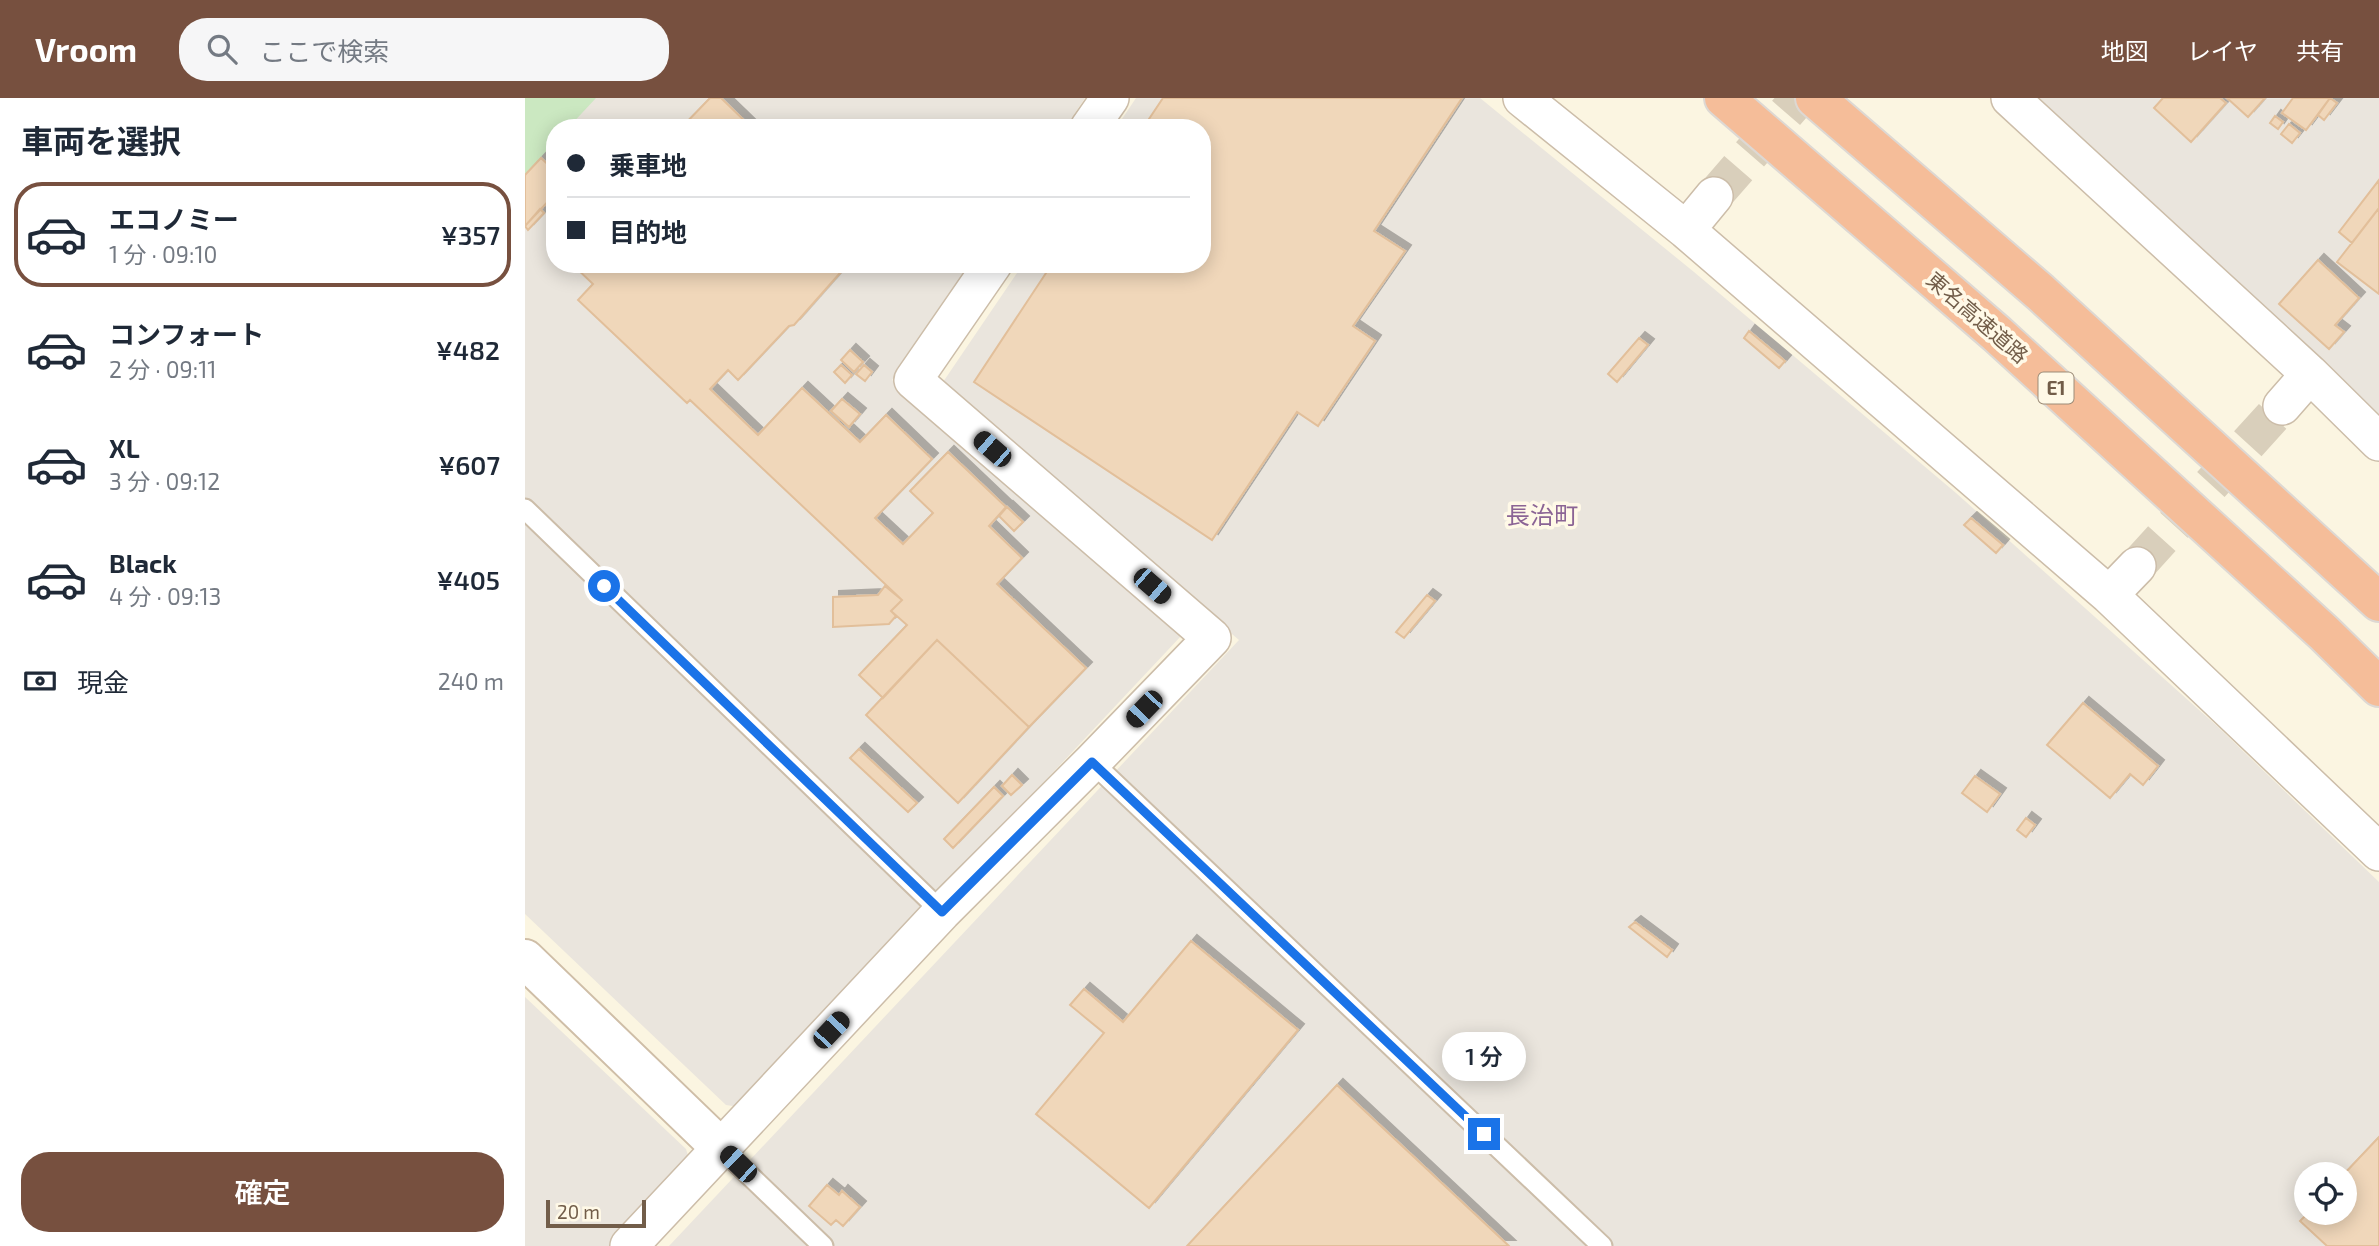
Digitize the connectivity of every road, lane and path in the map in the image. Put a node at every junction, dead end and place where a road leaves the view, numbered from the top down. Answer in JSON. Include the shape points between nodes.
{"nodes":[{"id":1,"x":1110,"y":98,"type":"edge"},
{"id":2,"x":1522,"y":98,"type":"edge"},
{"id":3,"x":1724,"y":98,"type":"edge"},
{"id":4,"x":1815,"y":98,"type":"edge"},
{"id":5,"x":2010,"y":98,"type":"edge"},
{"id":6,"x":1095,"y":119,"type":"edge"},
{"id":7,"x":1714,"y":196,"type":"tunnel mouth"},
{"id":8,"x":1686,"y":230,"type":"junction"},
{"id":9,"x":987,"y":273,"type":"edge"},
{"id":10,"x":2310,"y":374,"type":"junction"},
{"id":11,"x":2282,"y":406,"type":"tunnel mouth"},
{"id":12,"x":2379,"y":442,"type":"edge"},
{"id":13,"x":525,"y":509,"type":"edge"},
{"id":14,"x":2137,"y":565,"type":"tunnel mouth"},
{"id":15,"x":2109,"y":595,"type":"junction"},
{"id":16,"x":2379,"y":602,"type":"edge"},
{"id":17,"x":2379,"y":687,"type":"edge"},
{"id":18,"x":1092,"y":762,"type":"junction"},
{"id":19,"x":2379,"y":852,"type":"edge"},
{"id":20,"x":942,"y":912,"type":"junction"},
{"id":21,"x":525,"y":959,"type":"edge"},
{"id":22,"x":721,"y":1148,"type":"junction"},
{"id":23,"x":629,"y":1246,"type":"edge"},
{"id":24,"x":823,"y":1246,"type":"edge"},
{"id":25,"x":1602,"y":1246,"type":"edge"}],
"edges":[{"from":1,"to":6,"type":"street"},
{"from":2,"to":8,"type":"street"},
{"from":3,"to":17,"type":"highway","name":"東名高速道路","number":"E1","via":[[1997,334]]},
{"from":4,"to":16,"type":"highway","via":[[2040,292]]},
{"from":5,"to":10,"type":"street"},
{"from":7,"to":8,"type":"street"},
{"from":8,"to":15,"type":"street"},
{"from":9,"to":18,"type":"street","via":[[913,380],[1212,638]]},
{"from":10,"to":11,"type":"street"},
{"from":10,"to":12,"type":"street"},
{"from":13,"to":20,"type":"lane"},
{"from":14,"to":15,"type":"street"},
{"from":15,"to":19,"type":"street"},
{"from":18,"to":20,"type":"street"},
{"from":18,"to":25,"type":"lane"},
{"from":20,"to":22,"type":"street"},
{"from":21,"to":22,"type":"street"},
{"from":22,"to":23,"type":"street"},
{"from":22,"to":24,"type":"lane"}]}
